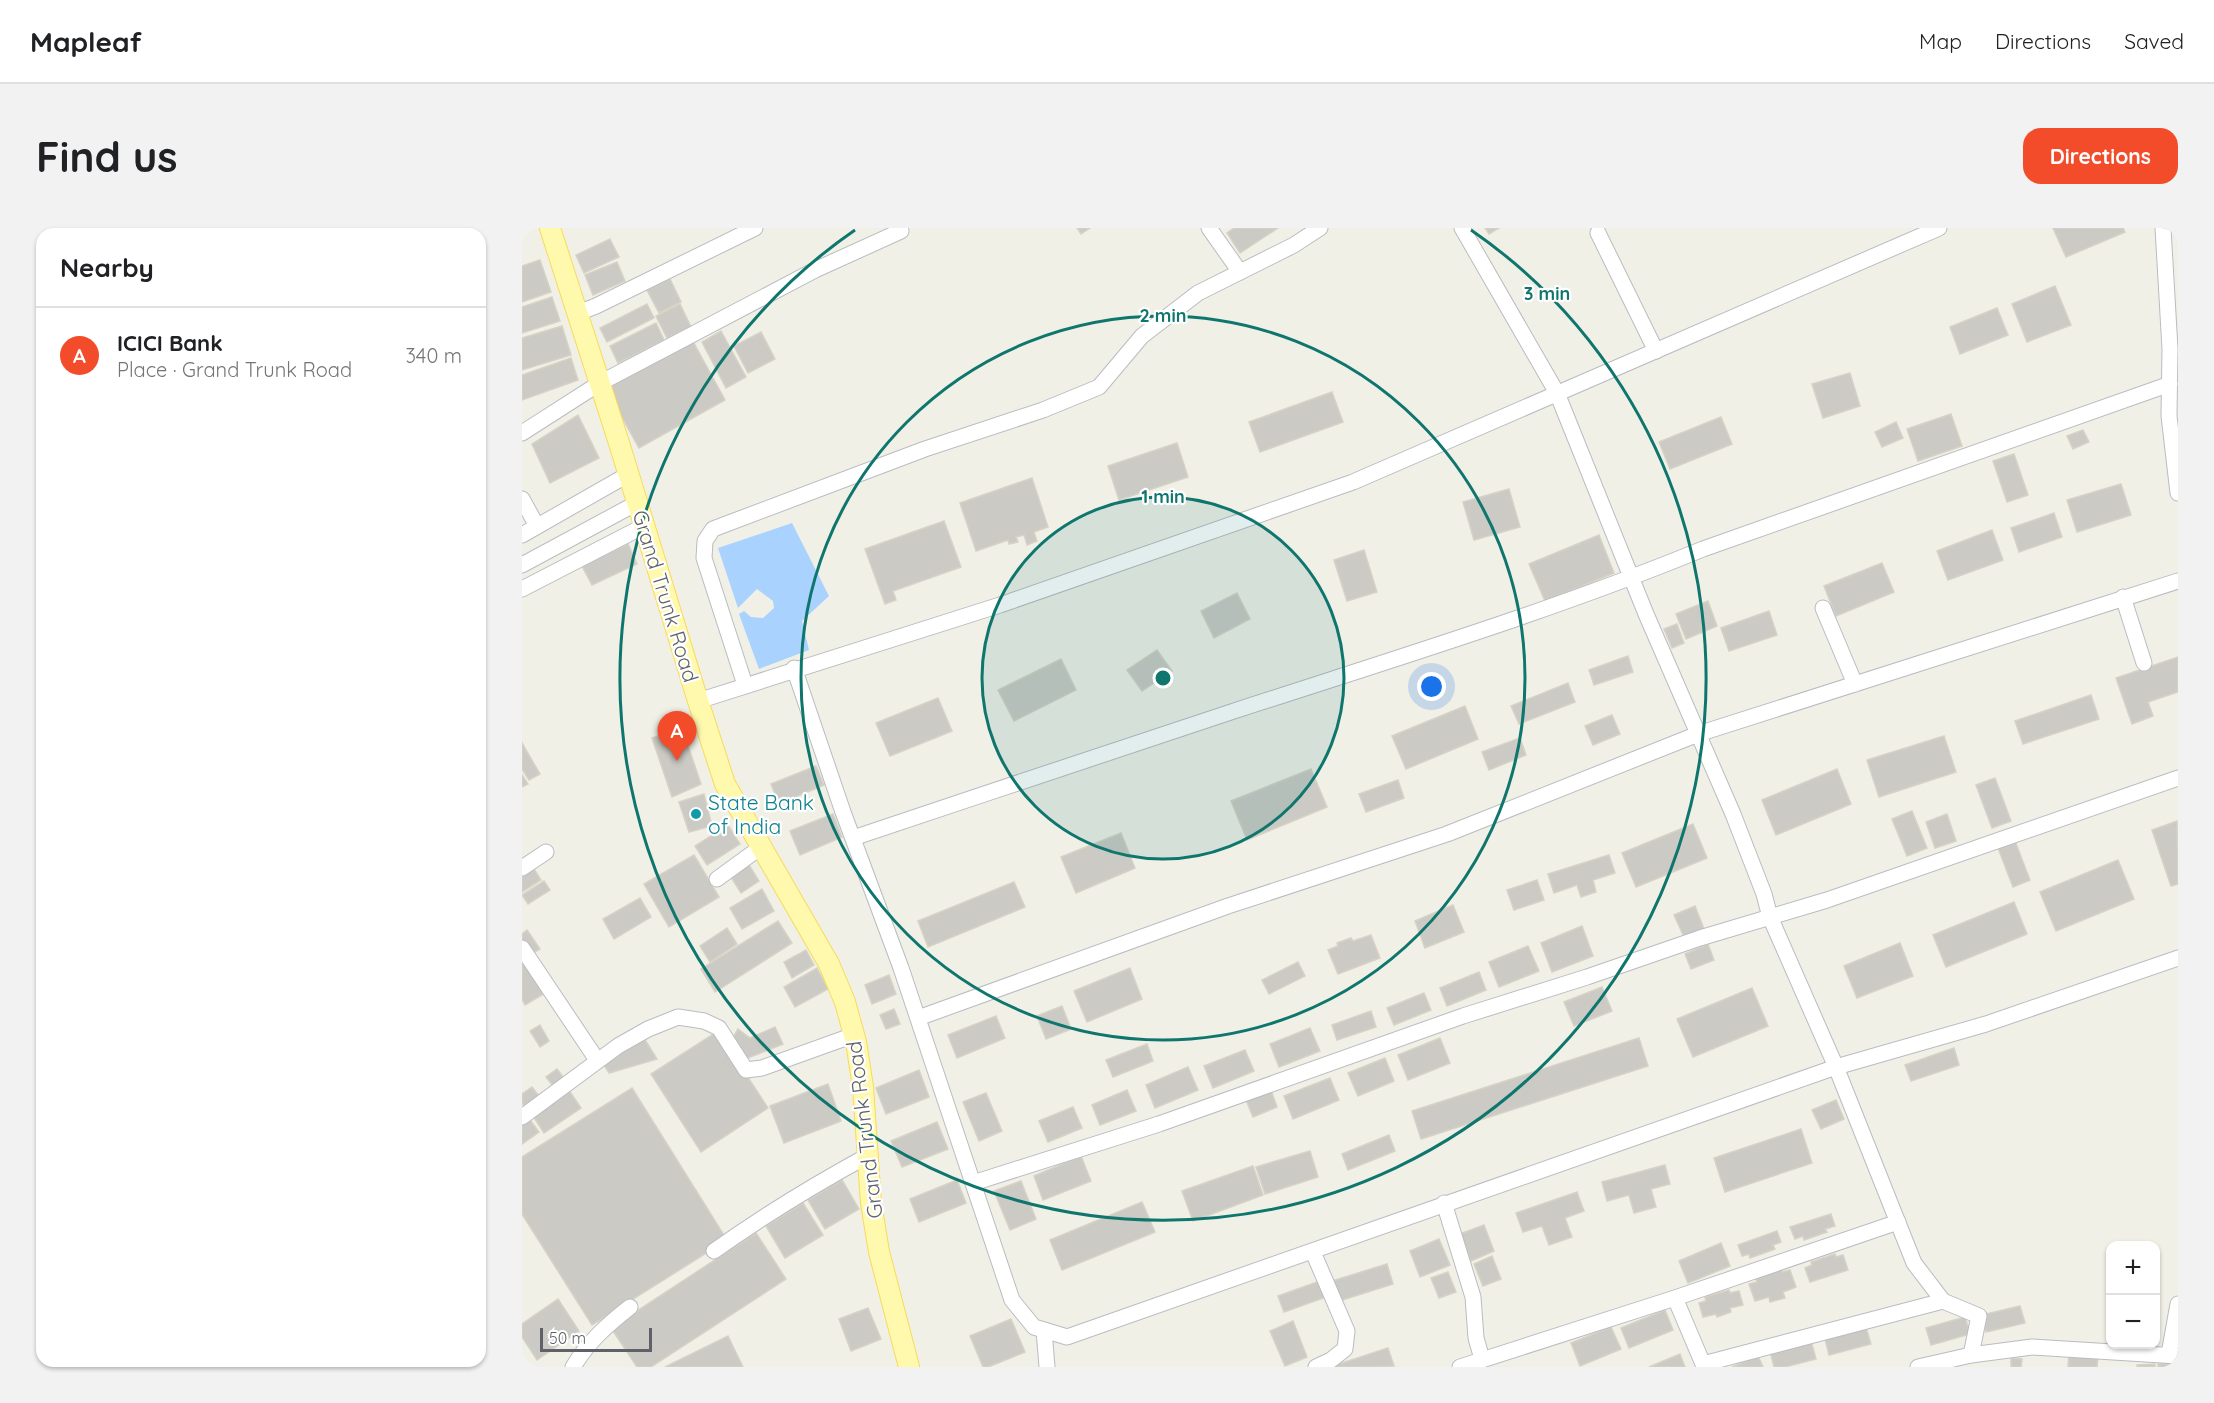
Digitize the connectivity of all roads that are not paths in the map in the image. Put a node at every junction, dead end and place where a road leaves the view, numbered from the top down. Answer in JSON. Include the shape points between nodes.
{"nodes":[{"id":1,"x":549,"y":228,"type":"edge"},
{"id":2,"x":755,"y":228,"type":"edge"},
{"id":3,"x":1320,"y":228,"type":"edge"},
{"id":4,"x":1462,"y":228,"type":"edge"},
{"id":5,"x":1939,"y":228,"type":"edge"},
{"id":6,"x":2163,"y":228,"type":"edge"},
{"id":7,"x":1216,"y":230,"type":"edge"},
{"id":8,"x":901,"y":231,"type":"dead end"},
{"id":9,"x":1598,"y":233,"type":"dead end"},
{"id":10,"x":1240,"y":272,"type":"junction"},
{"id":11,"x":578,"y":313,"type":"junction"},
{"id":12,"x":1656,"y":351,"type":"junction"},
{"id":13,"x":600,"y":382,"type":"junction"},
{"id":14,"x":2169,"y":384,"type":"junction"},
{"id":15,"x":1557,"y":393,"type":"junction"},
{"id":16,"x":522,"y":433,"type":"edge"},
{"id":17,"x":629,"y":474,"type":"junction"},
{"id":18,"x":2178,"y":493,"type":"edge"},
{"id":19,"x":522,"y":499,"type":"edge"},
{"id":20,"x":637,"y":503,"type":"junction"},
{"id":21,"x":537,"y":526,"type":"junction"},
{"id":22,"x":644,"y":526,"type":"junction"},
{"id":23,"x":522,"y":535,"type":"edge"},
{"id":24,"x":522,"y":565,"type":"edge"},
{"id":25,"x":1632,"y":578,"type":"junction"},
{"id":26,"x":2178,"y":581,"type":"edge"},
{"id":27,"x":522,"y":589,"type":"edge"},
{"id":28,"x":2123,"y":597,"type":"junction"},
{"id":29,"x":1823,"y":608,"type":"dead end"},
{"id":30,"x":2144,"y":663,"type":"dead end"},
{"id":31,"x":794,"y":668,"type":"junction"},
{"id":32,"x":1855,"y":684,"type":"junction"},
{"id":33,"x":745,"y":685,"type":"junction"},
{"id":34,"x":698,"y":700,"type":"junction"},
{"id":35,"x":1698,"y":734,"type":"junction"},
{"id":36,"x":2178,"y":778,"type":"edge"},
{"id":37,"x":853,"y":838,"type":"junction"},
{"id":38,"x":761,"y":847,"type":"junction"},
{"id":39,"x":546,"y":852,"type":"dead end"},
{"id":40,"x":522,"y":868,"type":"edge"},
{"id":41,"x":717,"y":879,"type":"dead end"},
{"id":42,"x":1770,"y":917,"type":"junction"},
{"id":43,"x":522,"y":948,"type":"edge"},
{"id":44,"x":2178,"y":958,"type":"edge"},
{"id":45,"x":918,"y":1018,"type":"junction"},
{"id":46,"x":854,"y":1035,"type":"junction"},
{"id":47,"x":597,"y":1060,"type":"junction"},
{"id":48,"x":1836,"y":1067,"type":"junction"},
{"id":49,"x":522,"y":1117,"type":"edge"},
{"id":50,"x":867,"y":1156,"type":"junction"},
{"id":51,"x":973,"y":1183,"type":"junction"},
{"id":52,"x":1444,"y":1203,"type":"junction"},
{"id":53,"x":1898,"y":1222,"type":"junction"},
{"id":54,"x":714,"y":1251,"type":"dead end"},
{"id":55,"x":1313,"y":1252,"type":"junction"},
{"id":56,"x":1675,"y":1298,"type":"junction"},
{"id":57,"x":1942,"y":1301,"type":"junction"},
{"id":58,"x":2178,"y":1304,"type":"edge"},
{"id":59,"x":630,"y":1307,"type":"dead end"},
{"id":60,"x":1044,"y":1330,"type":"junction"},
{"id":61,"x":1971,"y":1355,"type":"junction"},
{"id":62,"x":2173,"y":1355,"type":"edge"},
{"id":63,"x":1482,"y":1359,"type":"junction"},
{"id":64,"x":573,"y":1367,"type":"edge"},
{"id":65,"x":909,"y":1367,"type":"edge"},
{"id":66,"x":1047,"y":1367,"type":"edge"},
{"id":67,"x":1316,"y":1367,"type":"edge"},
{"id":68,"x":1460,"y":1367,"type":"edge"},
{"id":69,"x":1917,"y":1367,"type":"edge"}],
"edges":[{"from":1,"to":11,"type":"main road","name":"Grand Trunk Road"},
{"from":2,"to":11,"type":"street"},
{"from":3,"to":10,"type":"street"},
{"from":4,"to":15,"type":"street"},
{"from":5,"to":12,"type":"street"},
{"from":6,"to":14,"type":"street"},
{"from":7,"to":10,"type":"street"},
{"from":8,"to":13,"type":"street","via":[[815,270]]},
{"from":9,"to":12,"type":"street"},
{"from":10,"to":33,"type":"street","via":[[1198,293],[1142,336],[1099,387],[713,529],[705,541],[704,558]]},
{"from":11,"to":13,"type":"main road","name":"Grand Trunk Road"},
{"from":12,"to":15,"type":"street"},
{"from":13,"to":16,"type":"street"},
{"from":13,"to":17,"type":"main road","name":"Grand Trunk Road"},
{"from":14,"to":18,"type":"street"},
{"from":14,"to":25,"type":"street","via":[[1703,549]]},
{"from":15,"to":25,"type":"street"},
{"from":15,"to":31,"type":"street","via":[[1353,482],[1000,605]]},
{"from":17,"to":20,"type":"main road","name":"Grand Trunk Road"},
{"from":17,"to":21,"type":"street"},
{"from":19,"to":21,"type":"street"},
{"from":20,"to":22,"type":"main road","name":"Grand Trunk Road"},
{"from":20,"to":24,"type":"street"},
{"from":21,"to":23,"type":"street"},
{"from":22,"to":27,"type":"street"},
{"from":22,"to":34,"type":"main road","name":"Grand Trunk Road"},
{"from":25,"to":35,"type":"street"},
{"from":25,"to":37,"type":"street","via":[[1516,620]]},
{"from":26,"to":28,"type":"street"},
{"from":28,"to":30,"type":"street"},
{"from":28,"to":32,"type":"street"},
{"from":29,"to":32,"type":"street"},
{"from":31,"to":33,"type":"street"},
{"from":31,"to":37,"type":"street"},
{"from":32,"to":35,"type":"street"},
{"from":33,"to":34,"type":"street"},
{"from":34,"to":38,"type":"main road","name":"Grand Trunk Road","via":[[725,784]]},
{"from":35,"to":42,"type":"street"},
{"from":35,"to":45,"type":"street","via":[[1447,834],[1228,906]]},
{"from":36,"to":42,"type":"street"},
{"from":37,"to":45,"type":"street"},
{"from":38,"to":41,"type":"street"},
{"from":38,"to":46,"type":"main road","name":"Grand Trunk Road","via":[[829,964]]},
{"from":39,"to":40,"type":"street"},
{"from":42,"to":48,"type":"street"},
{"from":42,"to":51,"type":"street","via":[[1462,1016],[1159,1124]]},
{"from":43,"to":47,"type":"street"},
{"from":44,"to":48,"type":"street","via":[[1986,1024]]},
{"from":45,"to":51,"type":"street"},
{"from":46,"to":47,"type":"street","via":[[762,1068],[746,1070],[719,1028],[678,1017],[633,1037]]},
{"from":46,"to":50,"type":"main road","name":"Grand Trunk Road"},
{"from":47,"to":49,"type":"street"},
{"from":48,"to":52,"type":"street"},
{"from":48,"to":53,"type":"street"},
{"from":50,"to":54,"type":"street"},
{"from":50,"to":65,"type":"main road","name":"Grand Trunk Road","via":[[879,1252]]},
{"from":51,"to":60,"type":"street","via":[[1012,1300],[1034,1327]]},
{"from":52,"to":55,"type":"street"},
{"from":52,"to":63,"type":"street","via":[[1473,1297]]},
{"from":53,"to":56,"type":"street"},
{"from":53,"to":57,"type":"street","via":[[1914,1263]]},
{"from":55,"to":60,"type":"street","via":[[1067,1337]]},
{"from":55,"to":67,"type":"street","via":[[1347,1331],[1345,1349]]},
{"from":56,"to":57,"type":"street","via":[[1703,1364]]},
{"from":56,"to":63,"type":"street"},
{"from":57,"to":61,"type":"street","via":[[1979,1316]]},
{"from":58,"to":62,"type":"street"},
{"from":59,"to":64,"type":"street","via":[[587,1345]]},
{"from":60,"to":66,"type":"street"},
{"from":61,"to":62,"type":"street","via":[[2032,1347]]},
{"from":61,"to":69,"type":"street"},
{"from":63,"to":68,"type":"street"}]}
